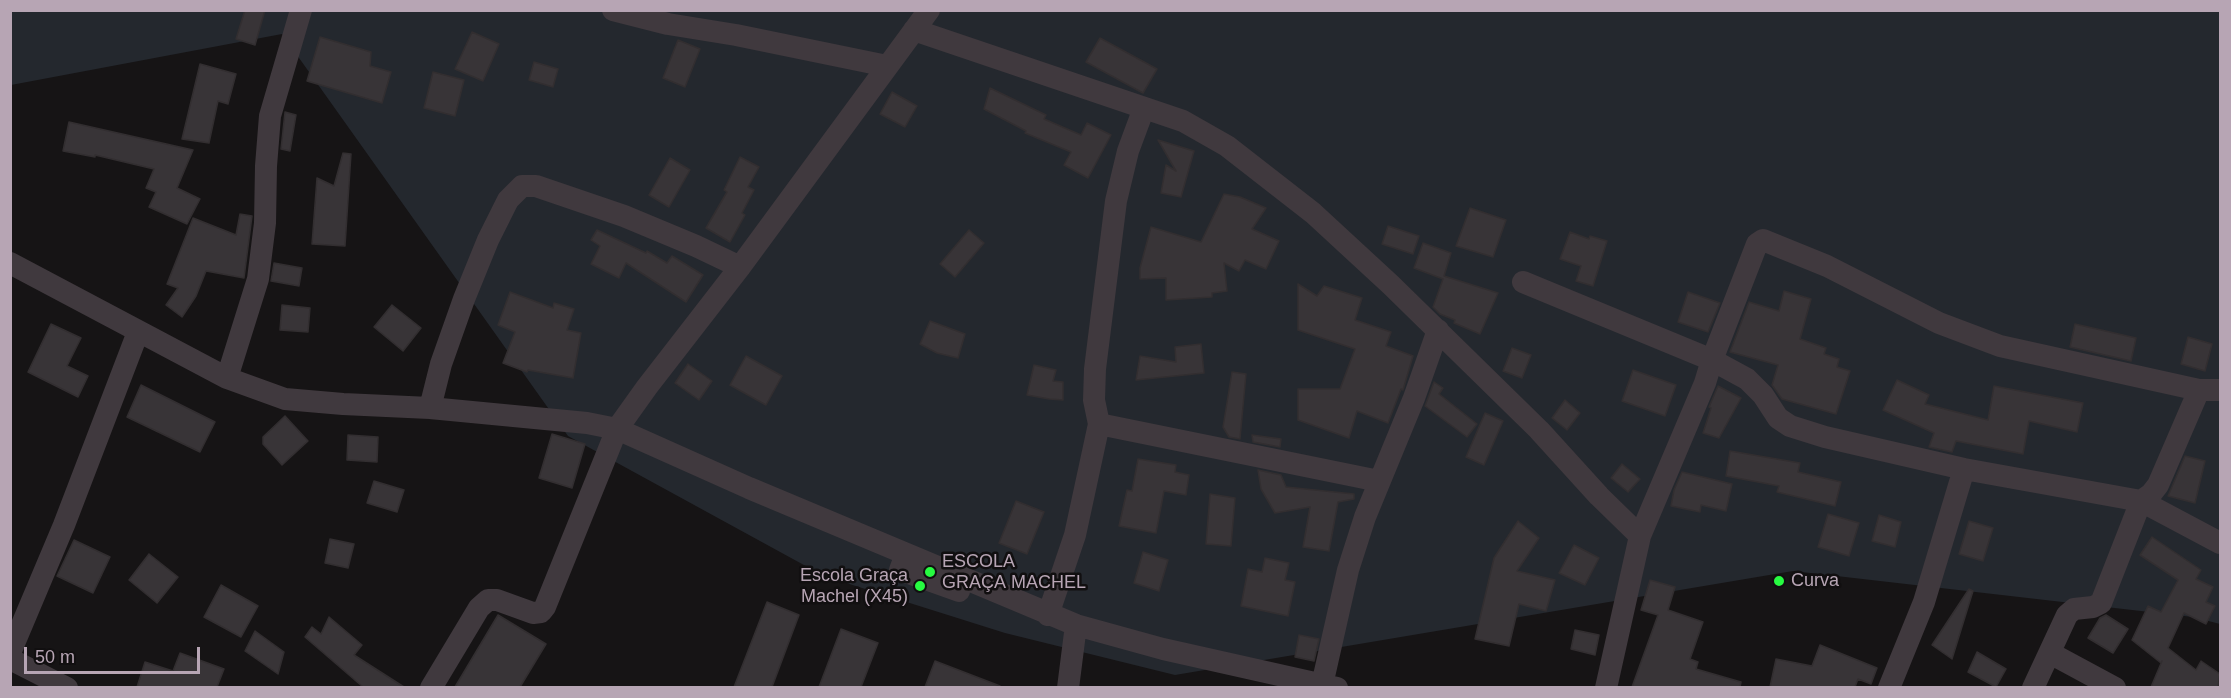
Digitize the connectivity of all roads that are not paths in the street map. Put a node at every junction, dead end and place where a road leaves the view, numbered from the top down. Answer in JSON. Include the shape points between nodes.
{"nodes":[{"id":1,"x":301,"y":10,"type":"edge"},
{"id":2,"x":613,"y":10,"type":"edge"},
{"id":3,"x":929,"y":10,"type":"edge"},
{"id":4,"x":914,"y":30,"type":"junction"},
{"id":5,"x":887,"y":66,"type":"junction"},
{"id":6,"x":1144,"y":108,"type":"junction"},
{"id":7,"x":10,"y":263,"type":"edge"},
{"id":8,"x":740,"y":267,"type":"junction"},
{"id":9,"x":1523,"y":282,"type":"dead end"},
{"id":10,"x":1438,"y":330,"type":"junction"},
{"id":11,"x":138,"y":332,"type":"junction"},
{"id":12,"x":1712,"y":360,"type":"junction"},
{"id":13,"x":227,"y":378,"type":"junction"},
{"id":14,"x":2210,"y":390,"type":"edge"},
{"id":15,"x":430,"y":408,"type":"junction"},
{"id":16,"x":1100,"y":424,"type":"junction"},
{"id":17,"x":617,"y":429,"type":"junction"},
{"id":18,"x":1964,"y":469,"type":"junction"},
{"id":19,"x":1379,"y":481,"type":"junction"},
{"id":20,"x":2141,"y":501,"type":"junction"},
{"id":21,"x":1640,"y":536,"type":"junction"},
{"id":22,"x":2220,"y":543,"type":"edge"},
{"id":23,"x":1048,"y":615,"type":"junction"},
{"id":24,"x":1076,"y":625,"type":"junction"},
{"id":25,"x":10,"y":653,"type":"edge"},
{"id":26,"x":2050,"y":654,"type":"junction"},
{"id":27,"x":10,"y":659,"type":"edge"},
{"id":28,"x":1329,"y":686,"type":"edge"},
{"id":29,"x":67,"y":687,"type":"edge"},
{"id":30,"x":431,"y":687,"type":"edge"},
{"id":31,"x":1068,"y":687,"type":"edge"},
{"id":32,"x":1606,"y":687,"type":"edge"},
{"id":33,"x":1889,"y":687,"type":"edge"},
{"id":34,"x":2033,"y":687,"type":"edge"},
{"id":35,"x":2115,"y":687,"type":"edge"}],
"edges":[{"from":1,"to":13,"type":"street","via":[[270,116],[258,279]]},
{"from":2,"to":5,"type":"street"},
{"from":3,"to":4,"type":"street"},
{"from":4,"to":5,"type":"street"},
{"from":4,"to":6,"type":"street"},
{"from":5,"to":8,"type":"street"},
{"from":6,"to":10,"type":"street","via":[[1183,121],[1227,146],[1313,213]]},
{"from":6,"to":16,"type":"street","via":[[1116,201],[1095,369],[1094,400]]},
{"from":7,"to":11,"type":"street"},
{"from":8,"to":15,"type":"street","via":[[624,216],[536,186],[522,186],[508,200],[488,240],[441,364]]},
{"from":8,"to":17,"type":"street"},
{"from":9,"to":12,"type":"street"},
{"from":10,"to":19,"type":"street"},
{"from":10,"to":21,"type":"street"},
{"from":11,"to":13,"type":"street"},
{"from":11,"to":25,"type":"street"},
{"from":12,"to":14,"type":"street","via":[[1757,244],[1763,240],[1827,266],[1939,324],[2000,346]]},
{"from":12,"to":18,"type":"street","via":[[1747,379],[1778,418],[1790,426]]},
{"from":12,"to":21,"type":"street"},
{"from":13,"to":15,"type":"street","via":[[285,399]]},
{"from":14,"to":20,"type":"street","via":[[2158,485]]},
{"from":15,"to":17,"type":"street"},
{"from":16,"to":19,"type":"street"},
{"from":16,"to":23,"type":"street","via":[[1075,535]]},
{"from":17,"to":23,"type":"street"},
{"from":17,"to":30,"type":"street","via":[[545,607],[533,613],[488,600],[479,608]]},
{"from":18,"to":20,"type":"street"},
{"from":18,"to":33,"type":"street","via":[[1924,602]]},
{"from":19,"to":28,"type":"street","via":[[1348,570]]},
{"from":20,"to":22,"type":"street"},
{"from":20,"to":26,"type":"street","via":[[2101,603],[2074,609],[2067,615]]},
{"from":21,"to":32,"type":"street"},
{"from":23,"to":24,"type":"street"},
{"from":24,"to":28,"type":"street"},
{"from":24,"to":31,"type":"street"},
{"from":26,"to":34,"type":"street"},
{"from":26,"to":35,"type":"street"},
{"from":27,"to":29,"type":"street"}]}
